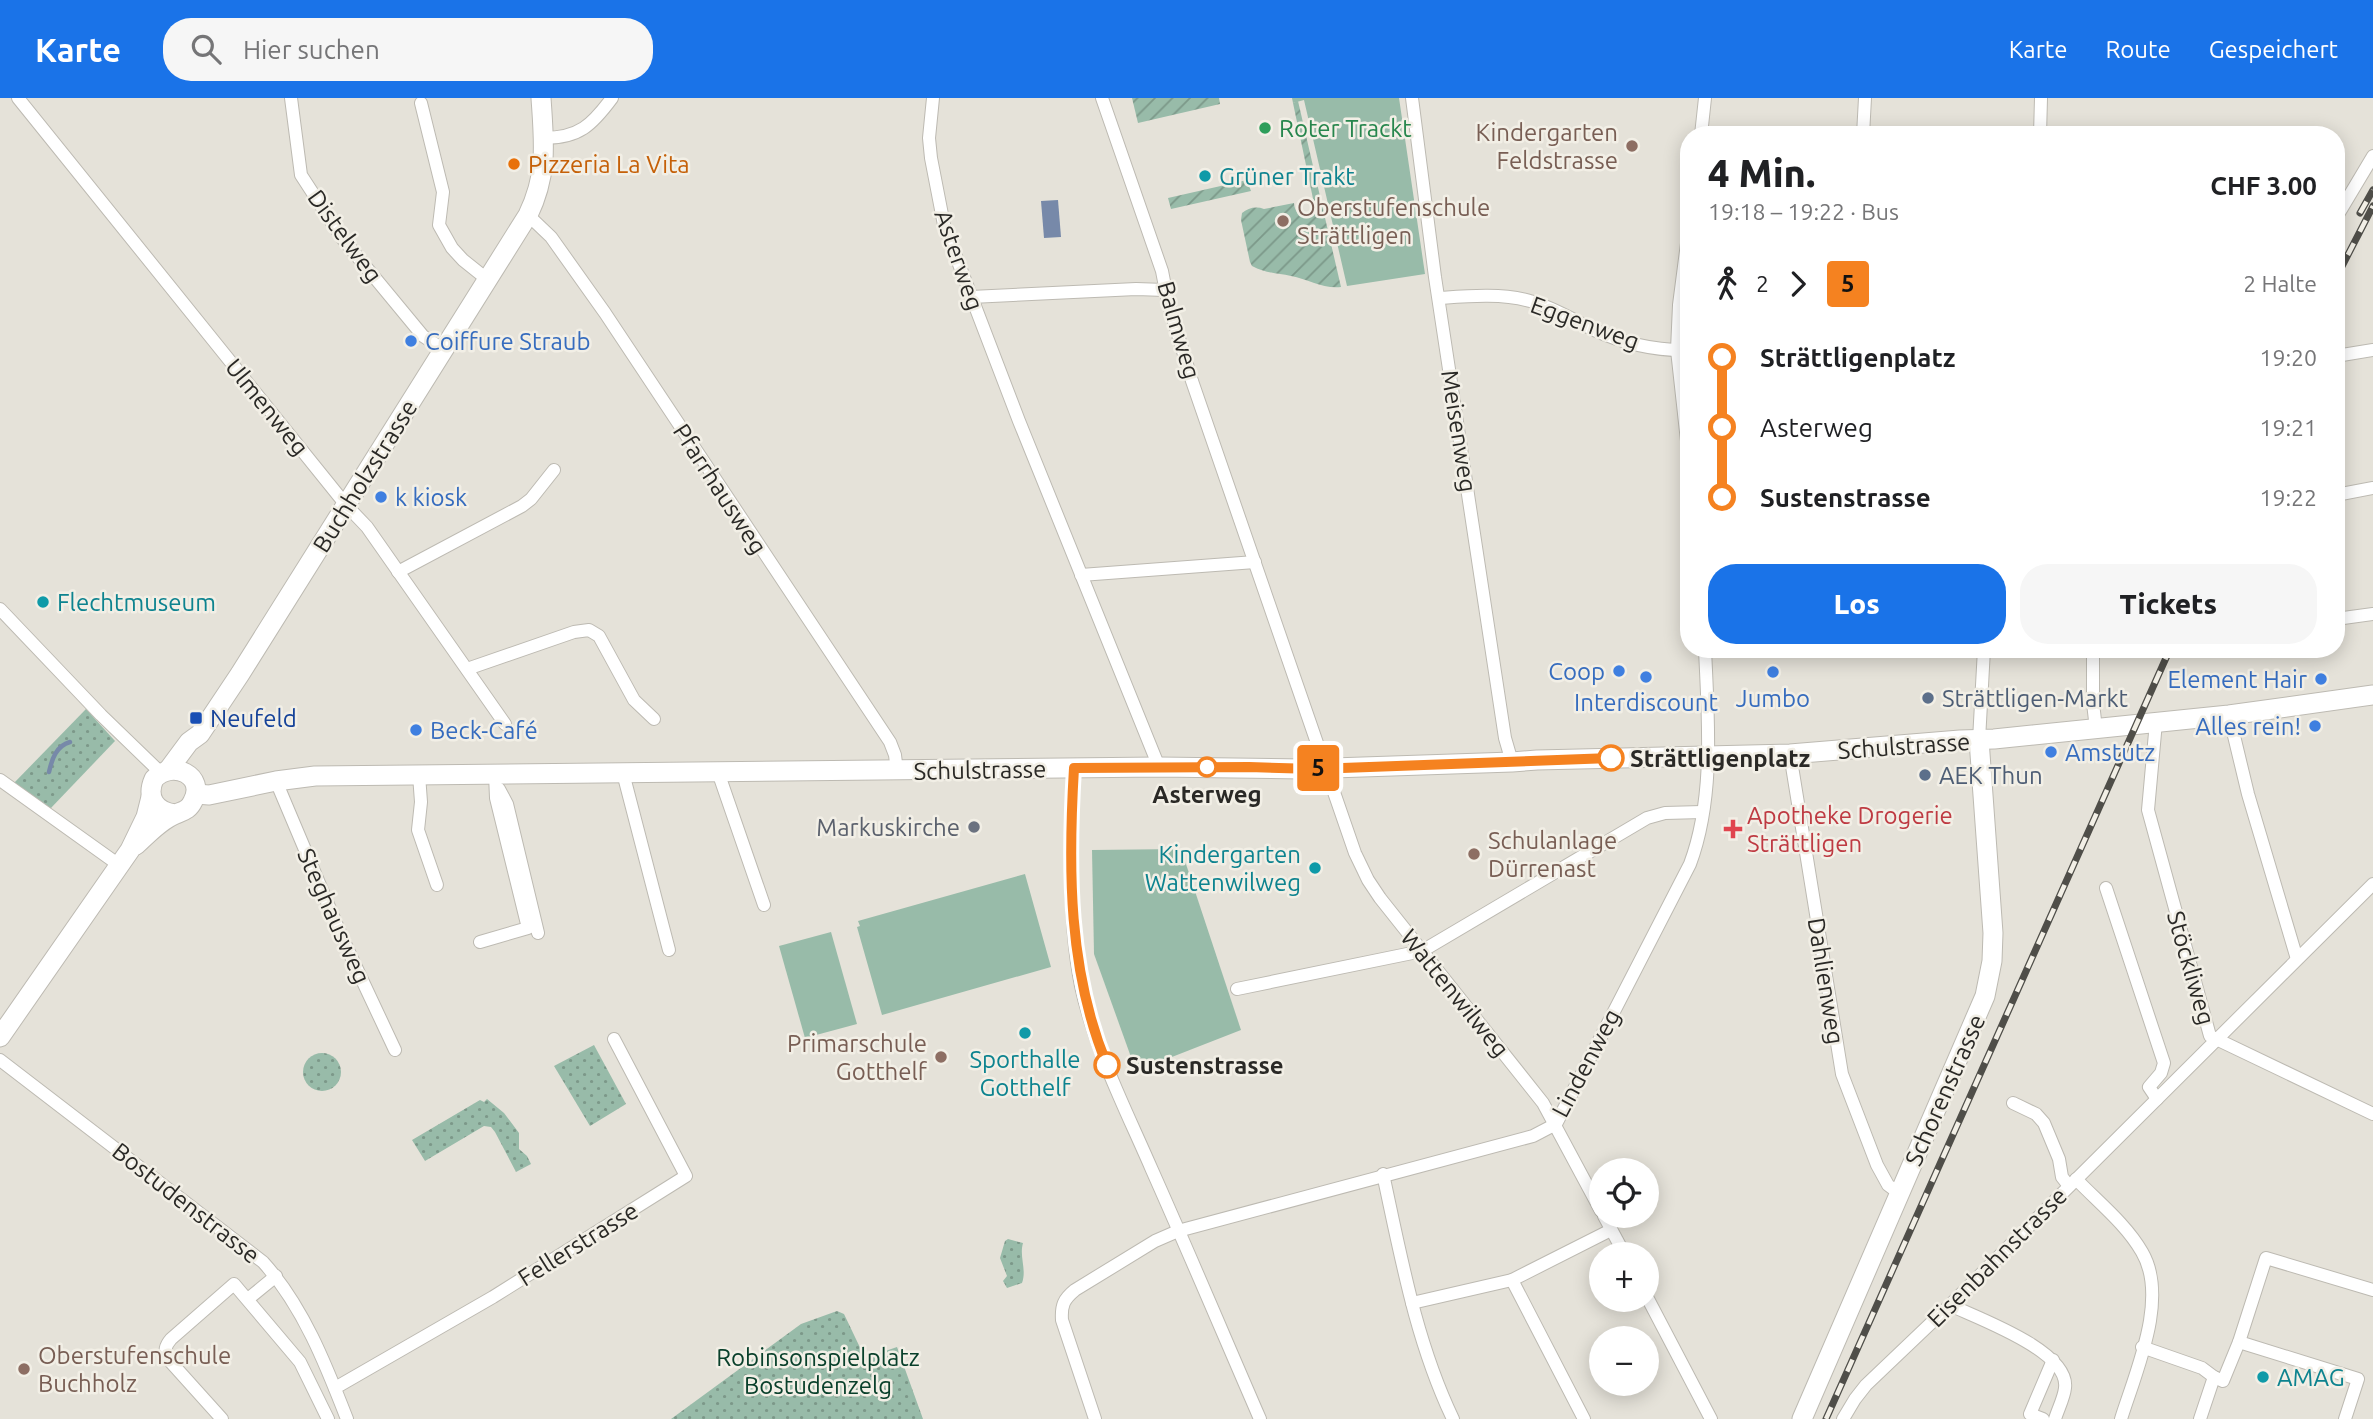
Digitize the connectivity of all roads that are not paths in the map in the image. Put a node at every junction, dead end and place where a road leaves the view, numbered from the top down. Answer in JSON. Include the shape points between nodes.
{"nodes":[{"id":1,"x":18,"y":98,"type":"edge"},
{"id":2,"x":291,"y":98,"type":"edge"},
{"id":3,"x":541,"y":98,"type":"edge"},
{"id":4,"x":612,"y":98,"type":"edge"},
{"id":5,"x":933,"y":98,"type":"edge"},
{"id":6,"x":1102,"y":98,"type":"edge"},
{"id":7,"x":1412,"y":98,"type":"edge"},
{"id":8,"x":1705,"y":98,"type":"edge"},
{"id":9,"x":1865,"y":98,"type":"edge"},
{"id":10,"x":2040,"y":98,"type":"edge"},
{"id":11,"x":421,"y":103,"type":"dead end"},
{"id":12,"x":1702,"y":126,"type":"edge"},
{"id":13,"x":1863,"y":126,"type":"edge"},
{"id":14,"x":2040,"y":126,"type":"edge"},
{"id":15,"x":544,"y":138,"type":"junction"},
{"id":16,"x":2373,"y":156,"type":"edge"},
{"id":17,"x":2345,"y":203,"type":"edge"},
{"id":18,"x":528,"y":215,"type":"junction"},
{"id":19,"x":488,"y":280,"type":"junction"},
{"id":20,"x":1165,"y":290,"type":"junction"},
{"id":21,"x":971,"y":297,"type":"junction"},
{"id":22,"x":1680,"y":297,"type":"edge"},
{"id":23,"x":1439,"y":298,"type":"junction"},
{"id":24,"x":1680,"y":316,"type":"edge"},
{"id":25,"x":444,"y":350,"type":"junction"},
{"id":26,"x":1680,"y":350,"type":"edge"},
{"id":27,"x":2373,"y":350,"type":"edge"},
{"id":28,"x":2345,"y":355,"type":"edge"},
{"id":29,"x":554,"y":470,"type":"dead end"},
{"id":30,"x":2373,"y":488,"type":"edge"},
{"id":31,"x":2345,"y":493,"type":"edge"},
{"id":32,"x":346,"y":505,"type":"junction"},
{"id":33,"x":1255,"y":562,"type":"junction"},
{"id":34,"x":398,"y":572,"type":"junction"},
{"id":35,"x":1081,"y":575,"type":"junction"},
{"id":36,"x":0,"y":609,"type":"edge"},
{"id":37,"x":2373,"y":614,"type":"edge"},
{"id":38,"x":2345,"y":618,"type":"edge"},
{"id":39,"x":1705,"y":658,"type":"edge"},
{"id":40,"x":1984,"y":658,"type":"edge"},
{"id":41,"x":2093,"y":658,"type":"edge"},
{"id":42,"x":467,"y":670,"type":"junction"},
{"id":43,"x":2373,"y":695,"type":"edge"},
{"id":44,"x":2229,"y":715,"type":"junction"},
{"id":45,"x":654,"y":719,"type":"dead end"},
{"id":46,"x":2156,"y":722,"type":"junction"},
{"id":47,"x":505,"y":724,"type":"dead end"},
{"id":48,"x":2096,"y":729,"type":"junction"},
{"id":49,"x":200,"y":734,"type":"junction"},
{"id":50,"x":1979,"y":740,"type":"junction"},
{"id":51,"x":1790,"y":754,"type":"junction"},
{"id":52,"x":1709,"y":756,"type":"junction"},
{"id":53,"x":1513,"y":762,"type":"junction"},
{"id":54,"x":1159,"y":767,"type":"junction"},
{"id":55,"x":1074,"y":768,"type":"junction"},
{"id":56,"x":1327,"y":768,"type":"junction"},
{"id":57,"x":165,"y":771,"type":"junction"},
{"id":58,"x":897,"y":771,"type":"junction"},
{"id":59,"x":718,"y":772,"type":"junction"},
{"id":60,"x":623,"y":773,"type":"junction"},
{"id":61,"x":419,"y":775,"type":"junction"},
{"id":62,"x":0,"y":780,"type":"edge"},
{"id":63,"x":496,"y":780,"type":"junction"},
{"id":64,"x":276,"y":781,"type":"junction"},
{"id":65,"x":193,"y":786,"type":"junction"},
{"id":66,"x":151,"y":797,"type":"junction"},
{"id":67,"x":1702,"y":812,"type":"junction"},
{"id":68,"x":175,"y":814,"type":"junction"},
{"id":69,"x":125,"y":857,"type":"junction"},
{"id":70,"x":2373,"y":884,"type":"edge"},
{"id":71,"x":437,"y":885,"type":"dead end"},
{"id":72,"x":2106,"y":888,"type":"dead end"},
{"id":73,"x":764,"y":905,"type":"dead end"},
{"id":74,"x":538,"y":933,"type":"dead end"},
{"id":75,"x":480,"y":942,"type":"dead end"},
{"id":76,"x":669,"y":950,"type":"dead end"},
{"id":77,"x":1422,"y":951,"type":"junction"},
{"id":78,"x":2297,"y":959,"type":"junction"},
{"id":79,"x":1237,"y":989,"type":"dead end"},
{"id":80,"x":0,"y":1037,"type":"edge"},
{"id":81,"x":614,"y":1039,"type":"dead end"},
{"id":82,"x":2216,"y":1040,"type":"junction"},
{"id":83,"x":395,"y":1050,"type":"dead end"},
{"id":84,"x":0,"y":1060,"type":"edge"},
{"id":85,"x":2157,"y":1098,"type":"junction"},
{"id":86,"x":2013,"y":1103,"type":"dead end"},
{"id":87,"x":2373,"y":1114,"type":"edge"},
{"id":88,"x":1556,"y":1124,"type":"junction"},
{"id":89,"x":1383,"y":1174,"type":"junction"},
{"id":90,"x":2073,"y":1182,"type":"junction"},
{"id":91,"x":1589,"y":1188,"type":"edge"},
{"id":92,"x":1900,"y":1194,"type":"junction"},
{"id":93,"x":1611,"y":1230,"type":"joint"},
{"id":94,"x":1178,"y":1231,"type":"junction"},
{"id":95,"x":1618,"y":1242,"type":"edge"},
{"id":96,"x":276,"y":1276,"type":"junction"},
{"id":97,"x":1512,"y":1280,"type":"junction"},
{"id":98,"x":2373,"y":1290,"type":"edge"},
{"id":99,"x":248,"y":1299,"type":"junction"},
{"id":100,"x":1412,"y":1303,"type":"junction"},
{"id":101,"x":1950,"y":1305,"type":"junction"},
{"id":102,"x":1655,"y":1312,"type":"edge"},
{"id":103,"x":2239,"y":1342,"type":"junction"},
{"id":104,"x":2143,"y":1348,"type":"junction"},
{"id":105,"x":2053,"y":1360,"type":"junction"},
{"id":106,"x":2214,"y":1377,"type":"junction"},
{"id":107,"x":335,"y":1388,"type":"junction"},
{"id":108,"x":222,"y":1419,"type":"edge"},
{"id":109,"x":328,"y":1419,"type":"edge"},
{"id":110,"x":347,"y":1419,"type":"edge"},
{"id":111,"x":1095,"y":1419,"type":"edge"},
{"id":112,"x":1260,"y":1419,"type":"edge"},
{"id":113,"x":1453,"y":1419,"type":"edge"},
{"id":114,"x":1584,"y":1419,"type":"edge"},
{"id":115,"x":1711,"y":1419,"type":"edge"},
{"id":116,"x":1802,"y":1419,"type":"edge"},
{"id":117,"x":1843,"y":1419,"type":"edge"},
{"id":118,"x":2043,"y":1419,"type":"edge"},
{"id":119,"x":2055,"y":1419,"type":"edge"},
{"id":120,"x":2121,"y":1419,"type":"edge"},
{"id":121,"x":2200,"y":1419,"type":"edge"},
{"id":122,"x":2345,"y":1419,"type":"edge"}],
"edges":[{"from":1,"to":32,"type":"street","name":"Ulmenweg"},
{"from":2,"to":25,"type":"street","name":"Distelweg","via":[[301,175],[342,238],[423,337]]},
{"from":3,"to":15,"type":"street","name":"Buchholzstrasse"},
{"from":4,"to":15,"type":"street","via":[[582,130],[566,137]]},
{"from":5,"to":21,"type":"street","name":"Asterweg","via":[[929,138],[935,189]]},
{"from":6,"to":20,"type":"street","name":"Balmweg"},
{"from":7,"to":23,"type":"street","name":"Meisenweg"},
{"from":8,"to":12,"type":"street"},
{"from":9,"to":13,"type":"street"},
{"from":10,"to":14,"type":"street"},
{"from":11,"to":19,"type":"street","via":[[443,192],[439,225],[452,248]]},
{"from":15,"to":18,"type":"street","name":"Buchholzstrasse","via":[[541,185]]},
{"from":16,"to":17,"type":"street"},
{"from":18,"to":19,"type":"street","name":"Buchholzstrasse"},
{"from":18,"to":58,"type":"street","name":"Pfarrhausweg","via":[[551,237],[605,313],[890,742]]},
{"from":19,"to":25,"type":"street","name":"Buchholzstrasse"},
{"from":20,"to":21,"type":"street"},
{"from":20,"to":33,"type":"street","name":"Balmweg"},
{"from":21,"to":35,"type":"street","name":"Asterweg"},
{"from":22,"to":24,"type":"street"},
{"from":23,"to":26,"type":"street","name":"Eggenweg","via":[[1531,301],[1608,335]]},
{"from":23,"to":53,"type":"street","name":"Meisenweg","via":[[1505,738]]},
{"from":25,"to":32,"type":"street","name":"Buchholzstrasse"},
{"from":27,"to":28,"type":"street"},
{"from":29,"to":34,"type":"street","via":[[522,506]]},
{"from":30,"to":31,"type":"street"},
{"from":32,"to":34,"type":"street","name":"Ulmenweg"},
{"from":32,"to":49,"type":"street","name":"Buchholzstrasse"},
{"from":33,"to":35,"type":"street"},
{"from":33,"to":56,"type":"street","name":"Balmweg"},
{"from":34,"to":42,"type":"street","name":"Ulmenweg"},
{"from":35,"to":54,"type":"street","name":"Asterweg"},
{"from":36,"to":57,"type":"street","via":[[101,715]]},
{"from":37,"to":38,"type":"street"},
{"from":39,"to":52,"type":"street","name":"Lindenweg"},
{"from":40,"to":50,"type":"street"},
{"from":41,"to":48,"type":"street"},
{"from":42,"to":45,"type":"street","via":[[589,630],[599,636],[634,700]]},
{"from":42,"to":47,"type":"street","name":"Ulmenweg"},
{"from":43,"to":44,"type":"street","name":"Schulstrasse"},
{"from":44,"to":46,"type":"street","name":"Schulstrasse"},
{"from":44,"to":78,"type":"street"},
{"from":46,"to":48,"type":"street","name":"Schulstrasse"},
{"from":46,"to":82,"type":"street","name":"Stöckliweg","via":[[2148,810],[2206,1030]]},
{"from":48,"to":50,"type":"street","name":"Schulstrasse"},
{"from":49,"to":57,"type":"street","name":"Buchholzstrasse"},
{"from":49,"to":65,"type":"street","name":"Buchholzstrasse","via":[[190,767]]},
{"from":50,"to":51,"type":"street","name":"Schulstrasse"},
{"from":50,"to":92,"type":"street","name":"Schorenstrasse","via":[[1993,929],[1990,974],[1982,1006]]},
{"from":51,"to":52,"type":"street","name":"Schulstrasse"},
{"from":51,"to":92,"type":"street","name":"Dahlienweg","via":[[1842,1074],[1877,1165],[1888,1185]]},
{"from":52,"to":53,"type":"street","name":"Schulstrasse"},
{"from":52,"to":67,"type":"street","name":"Lindenweg"},
{"from":53,"to":56,"type":"street","name":"Schulstrasse"},
{"from":54,"to":55,"type":"street","name":"Schulstrasse"},
{"from":54,"to":56,"type":"street","name":"Schulstrasse"},
{"from":55,"to":58,"type":"street","name":"Schulstrasse"},
{"from":55,"to":94,"type":"street","via":[[1073,914],[1081,985],[1097,1041]]},
{"from":56,"to":77,"type":"street","name":"Wattenwilweg","via":[[1368,880]]},
{"from":57,"to":65,"type":"street","via":[[181,771]]},
{"from":57,"to":66,"type":"street","via":[[152,783]]},
{"from":58,"to":59,"type":"street","name":"Schulstrasse"},
{"from":59,"to":60,"type":"street","name":"Schulstrasse"},
{"from":59,"to":73,"type":"street"},
{"from":60,"to":63,"type":"street","name":"Schulstrasse"},
{"from":60,"to":76,"type":"street"},
{"from":61,"to":63,"type":"street","name":"Schulstrasse"},
{"from":61,"to":64,"type":"street","name":"Schulstrasse"},
{"from":61,"to":71,"type":"street","via":[[418,830]]},
{"from":62,"to":69,"type":"street"},
{"from":63,"to":74,"type":"street","via":[[507,804]]},
{"from":63,"to":75,"type":"street","via":[[496,798],[528,928]]},
{"from":64,"to":65,"type":"street","name":"Schulstrasse","via":[[209,795]]},
{"from":64,"to":83,"type":"street","name":"Steghausweg"},
{"from":65,"to":68,"type":"street","via":[[190,806]]},
{"from":66,"to":68,"type":"street","via":[[160,810]]},
{"from":66,"to":69,"type":"street"},
{"from":67,"to":77,"type":"street","via":[[1647,818]]},
{"from":67,"to":88,"type":"street","name":"Lindenweg","via":[[1690,864]]},
{"from":68,"to":69,"type":"street"},
{"from":69,"to":80,"type":"street"},
{"from":70,"to":78,"type":"street","name":"Eisenbahnstrasse"},
{"from":72,"to":85,"type":"street","via":[[2164,1063],[2149,1087]]},
{"from":77,"to":79,"type":"street"},
{"from":77,"to":88,"type":"street","name":"Wattenwilweg"},
{"from":78,"to":82,"type":"street","name":"Eisenbahnstrasse"},
{"from":81,"to":107,"type":"street","name":"Fellerstrasse","via":[[686,1176],[493,1297]]},
{"from":82,"to":85,"type":"street","name":"Eisenbahnstrasse"},
{"from":82,"to":87,"type":"street","name":"Stöckliweg"},
{"from":84,"to":96,"type":"street","name":"Bostudenstrasse","via":[[248,1249]]},
{"from":85,"to":90,"type":"street","name":"Eisenbahnstrasse"},
{"from":86,"to":90,"type":"street","via":[[2044,1123],[2062,1177]]},
{"from":88,"to":89,"type":"street","name":"Lindenweg","via":[[1533,1136]]},
{"from":88,"to":91,"type":"street","name":"Wattenwilweg"},
{"from":89,"to":94,"type":"street","name":"Lindenweg"},
{"from":89,"to":100,"type":"street"},
{"from":90,"to":101,"type":"street","name":"Eisenbahnstrasse"},
{"from":90,"to":104,"type":"street","via":[[2130,1235],[2151,1271],[2154,1295]]},
{"from":92,"to":116,"type":"street","name":"Schorenstrasse"},
{"from":93,"to":95,"type":"street"},
{"from":93,"to":97,"type":"street"},
{"from":94,"to":111,"type":"street","name":"Lindenweg","via":[[1075,1290],[1062,1304],[1062,1320]]},
{"from":94,"to":112,"type":"street"},
{"from":96,"to":99,"type":"street"},
{"from":96,"to":107,"type":"street","name":"Bostudenstrasse"},
{"from":97,"to":100,"type":"street"},
{"from":97,"to":114,"type":"street"},
{"from":98,"to":103,"type":"street","via":[[2266,1258]]},
{"from":99,"to":108,"type":"street","via":[[234,1284],[166,1345],[168,1359]]},
{"from":99,"to":109,"type":"street","via":[[300,1362]]},
{"from":100,"to":113,"type":"street"},
{"from":101,"to":105,"type":"street","via":[[2021,1338]]},
{"from":101,"to":117,"type":"street","name":"Eisenbahnstrasse","via":[[1866,1385]]},
{"from":102,"to":115,"type":"street"},
{"from":103,"to":106,"type":"street","via":[[2223,1381]]},
{"from":103,"to":122,"type":"street","via":[[2358,1380]]},
{"from":104,"to":106,"type":"street","via":[[2202,1368]]},
{"from":104,"to":120,"type":"street"},
{"from":105,"to":118,"type":"street","via":[[2030,1414]]},
{"from":105,"to":119,"type":"street","via":[[2066,1388]]},
{"from":106,"to":121,"type":"street"},
{"from":107,"to":110,"type":"street","name":"Bostudenstrasse"}]}
